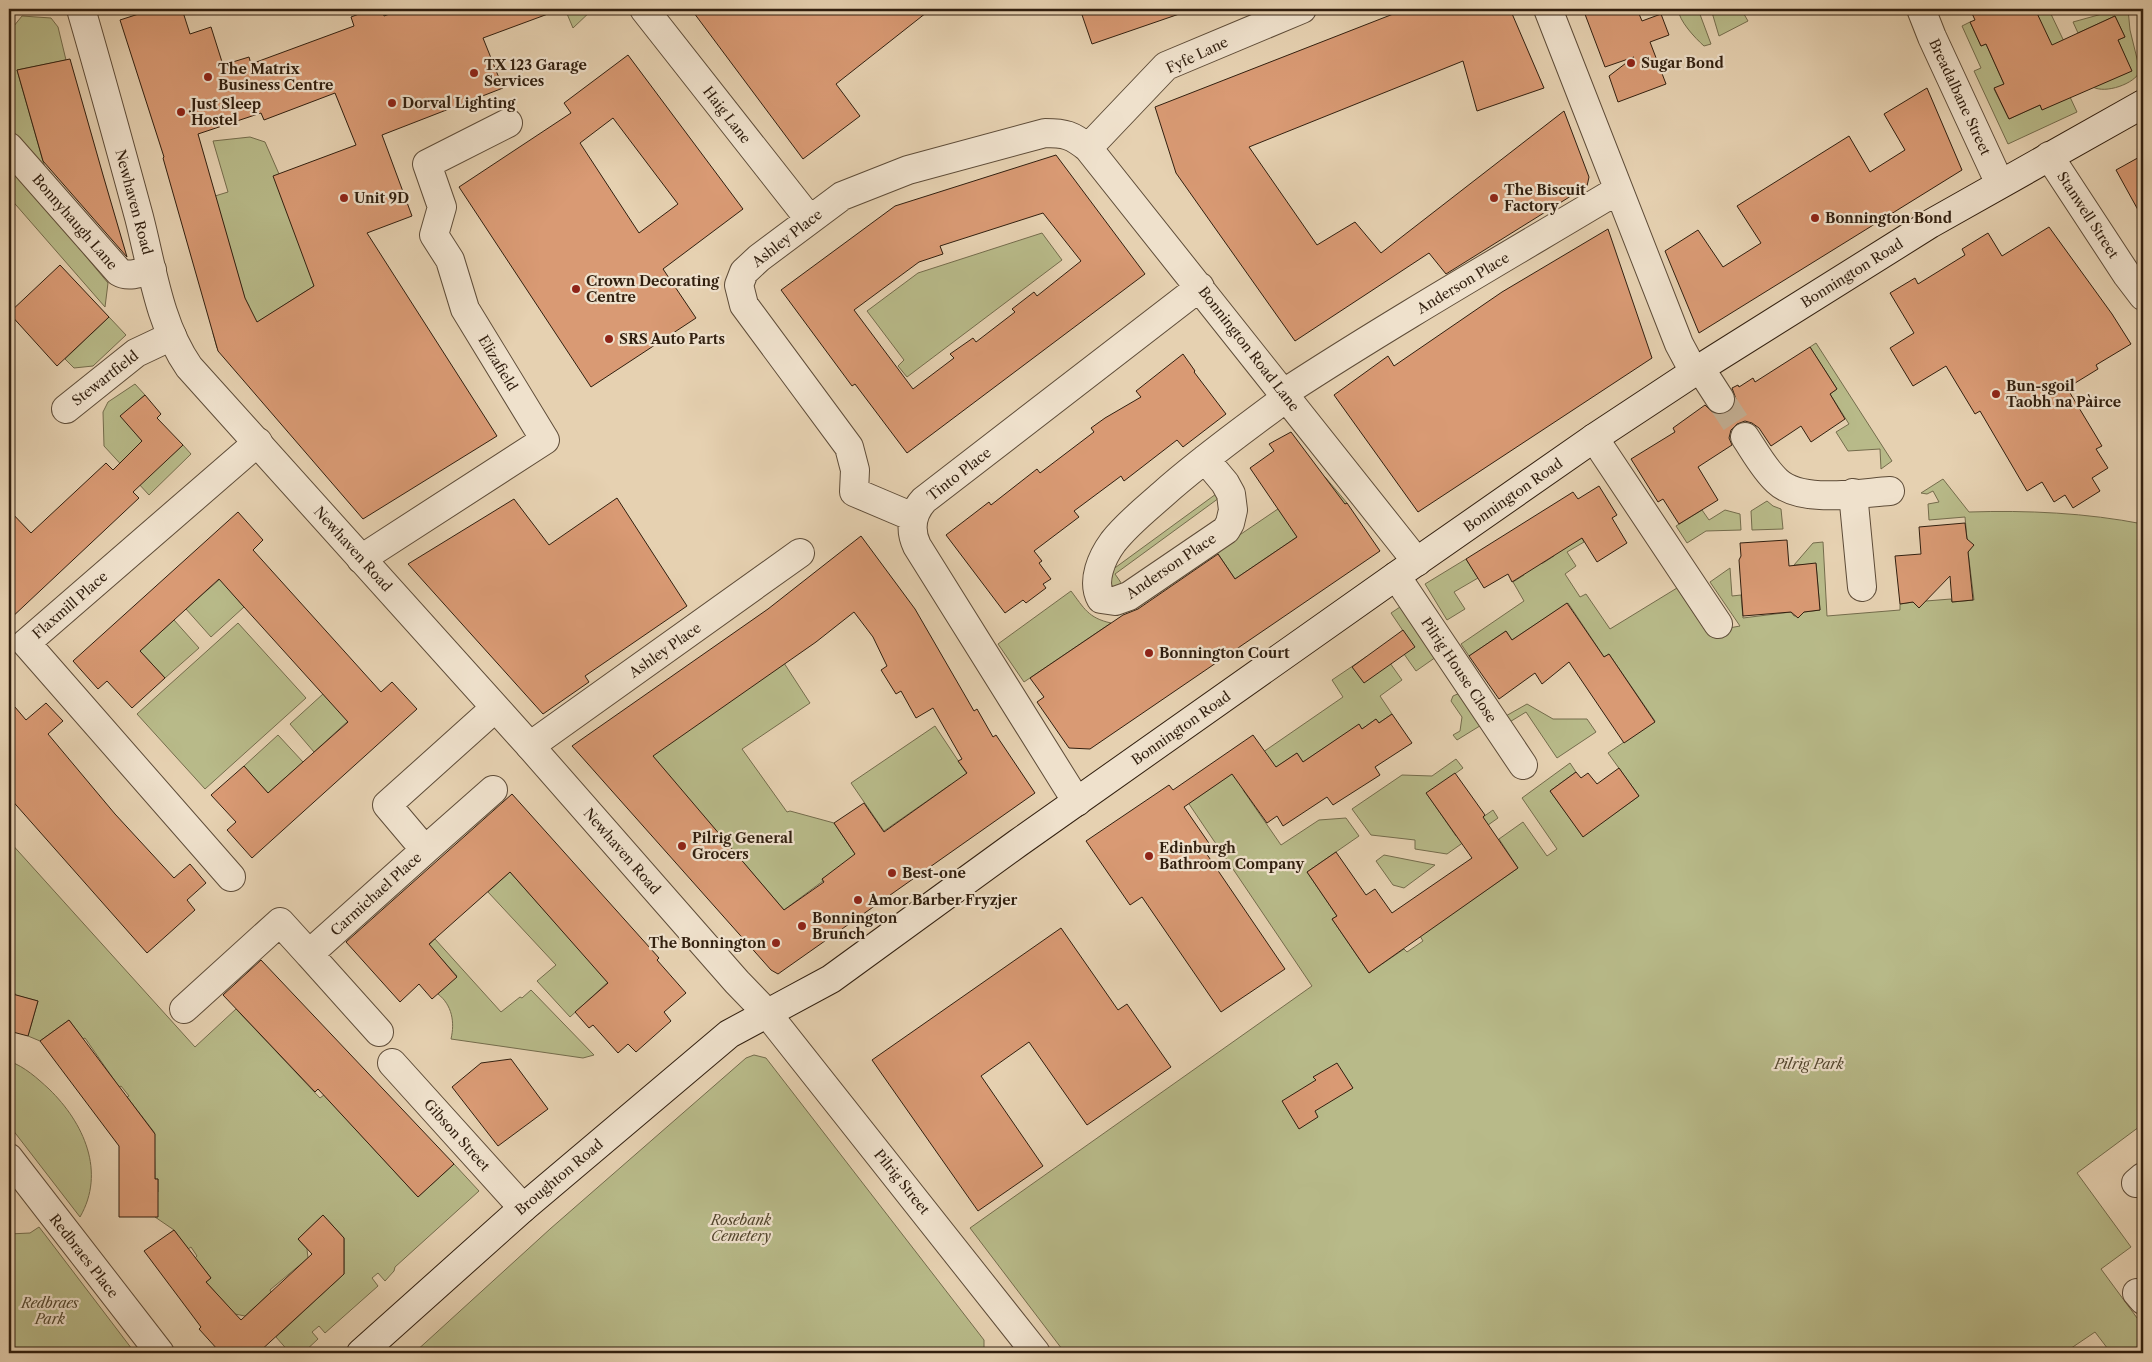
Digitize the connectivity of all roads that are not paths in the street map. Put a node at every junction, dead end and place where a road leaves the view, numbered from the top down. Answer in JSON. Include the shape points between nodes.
{"nodes":[{"id":1,"x":81,"y":9,"type":"edge"},
{"id":2,"x":644,"y":9,"type":"edge"},
{"id":3,"x":1302,"y":9,"type":"edge"},
{"id":4,"x":1548,"y":9,"type":"edge"},
{"id":5,"x":1921,"y":9,"type":"edge"},
{"id":6,"x":2143,"y":104,"type":"edge"},
{"id":7,"x":508,"y":123,"type":"dead end"},
{"id":8,"x":1083,"y":143,"type":"junction"},
{"id":9,"x":9,"y":146,"type":"edge"},
{"id":10,"x":2049,"y":156,"type":"junction"},
{"id":11,"x":2000,"y":184,"type":"junction"},
{"id":12,"x":1618,"y":190,"type":"junction"},
{"id":13,"x":810,"y":220,"type":"junction"},
{"id":14,"x":152,"y":270,"type":"junction"},
{"id":15,"x":2135,"y":270,"type":"edge"},
{"id":16,"x":1200,"y":287,"type":"junction"},
{"id":17,"x":2143,"y":296,"type":"edge"},
{"id":18,"x":172,"y":336,"type":"junction"},
{"id":19,"x":1697,"y":370,"type":"junction"},
{"id":20,"x":1285,"y":395,"type":"junction"},
{"id":21,"x":1720,"y":399,"type":"tunnel mouth"},
{"id":22,"x":66,"y":409,"type":"dead end"},
{"id":23,"x":1745,"y":437,"type":"tunnel mouth"},
{"id":24,"x":1594,"y":438,"type":"junction"},
{"id":25,"x":258,"y":442,"type":"junction"},
{"id":26,"x":1205,"y":459,"type":"junction"},
{"id":27,"x":1890,"y":491,"type":"dead end"},
{"id":28,"x":1853,"y":493,"type":"junction"},
{"id":29,"x":913,"y":517,"type":"junction"},
{"id":30,"x":800,"y":553,"type":"dead end"},
{"id":31,"x":361,"y":560,"type":"junction"},
{"id":32,"x":1406,"y":569,"type":"junction"},
{"id":33,"x":1862,"y":587,"type":"dead end"},
{"id":34,"x":1718,"y":624,"type":"dead end"},
{"id":35,"x":495,"y":708,"type":"junction"},
{"id":36,"x":530,"y":746,"type":"junction"},
{"id":37,"x":1522,"y":765,"type":"dead end"},
{"id":38,"x":493,"y":790,"type":"dead end"},
{"id":39,"x":1077,"y":802,"type":"junction"},
{"id":40,"x":425,"y":850,"type":"junction"},
{"id":41,"x":231,"y":877,"type":"dead end"},
{"id":42,"x":309,"y":954,"type":"junction"},
{"id":43,"x":184,"y":1009,"type":"dead end"},
{"id":44,"x":766,"y":1012,"type":"junction"},
{"id":45,"x":379,"y":1032,"type":"dead end"},
{"id":46,"x":392,"y":1063,"type":"dead end"},
{"id":47,"x":9,"y":1158,"type":"edge"},
{"id":48,"x":522,"y":1208,"type":"junction"},
{"id":49,"x":160,"y":1353,"type":"edge"},
{"id":50,"x":360,"y":1353,"type":"edge"},
{"id":51,"x":1036,"y":1353,"type":"edge"}],
"edges":[{"from":1,"to":14,"type":"street","name":"Newhaven Road"},
{"from":2,"to":13,"type":"street","name":"Haig Lane"},
{"from":3,"to":8,"type":"street","name":"Fyfe Lane","via":[[1166,66]]},
{"from":4,"to":12,"type":"street"},
{"from":5,"to":11,"type":"street","name":"Breadalbane Street"},
{"from":6,"to":10,"type":"street","name":"Bonnington Road"},
{"from":7,"to":31,"type":"street","name":"Elizafield","via":[[427,164],[442,207],[434,235],[450,260],[465,308],[545,440]]},
{"from":8,"to":13,"type":"street","name":"Ashley Place","via":[[1064,133],[1045,133],[908,170],[842,196]]},
{"from":8,"to":16,"type":"street","name":"Bonnington Road Lane"},
{"from":9,"to":14,"type":"street","name":"Bonnyhaugh Lane","via":[[119,272],[130,275]]},
{"from":10,"to":11,"type":"street","name":"Bonnington Road"},
{"from":10,"to":15,"type":"street","name":"Stanwell Street"},
{"from":11,"to":19,"type":"street","name":"Bonnington Road","via":[[1930,224]]},
{"from":12,"to":19,"type":"street","via":[[1679,344]]},
{"from":12,"to":20,"type":"street","name":"Anderson Place","via":[[1372,336]]},
{"from":13,"to":29,"type":"street","name":"Ashley Place","via":[[744,272],[739,285],[744,304],[850,447],[856,470],[854,492]]},
{"from":14,"to":18,"type":"street","name":"Newhaven Road"},
{"from":15,"to":17,"type":"street","name":"Stanwell Street"},
{"from":16,"to":20,"type":"street","name":"Bonnington Road Lane"},
{"from":16,"to":29,"type":"street","name":"Tinto Place","via":[[924,500]]},
{"from":18,"to":22,"type":"street","name":"Stewartfield","via":[[136,353]]},
{"from":18,"to":25,"type":"street","name":"Newhaven Road","via":[[195,375]]},
{"from":19,"to":21,"type":"street"},
{"from":19,"to":24,"type":"street","name":"Bonnington Road"},
{"from":20,"to":26,"type":"street","name":"Anderson Place"},
{"from":20,"to":32,"type":"street","name":"Bonnington Road Lane"},
{"from":23,"to":28,"type":"street","via":[[1770,474],[1788,490],[1815,495]]},
{"from":24,"to":32,"type":"street","name":"Bonnington Road"},
{"from":24,"to":34,"type":"street"},
{"from":25,"to":31,"type":"street","name":"Newhaven Road"},
{"from":25,"to":41,"type":"street","name":"Flaxmill Place","via":[[26,643]]},
{"from":26,"to":26,"type":"street","name":"Anderson Place","via":[[1153,502],[1113,543],[1096,581],[1101,599],[1115,601],[1129,596],[1226,530],[1233,510],[1231,494]]},
{"from":27,"to":28,"type":"street"},
{"from":28,"to":33,"type":"street"},
{"from":29,"to":39,"type":"street","via":[[917,546]]},
{"from":30,"to":36,"type":"street","name":"Ashley Place"},
{"from":31,"to":35,"type":"street","name":"Newhaven Road"},
{"from":32,"to":37,"type":"street","name":"Pilrig House Close"},
{"from":32,"to":39,"type":"street","name":"Bonnington Road"},
{"from":35,"to":36,"type":"street","name":"Newhaven Road"},
{"from":35,"to":40,"type":"street","name":"Carmichael Place","via":[[387,806]]},
{"from":36,"to":44,"type":"street","name":"Newhaven Road"},
{"from":38,"to":40,"type":"street"},
{"from":39,"to":44,"type":"street","name":"Bonnington Road","via":[[832,979]]},
{"from":40,"to":42,"type":"street","name":"Carmichael Place"},
{"from":42,"to":43,"type":"street","via":[[280,922]]},
{"from":42,"to":45,"type":"street"},
{"from":44,"to":48,"type":"street","name":"Broughton Road","via":[[729,1034]]},
{"from":44,"to":51,"type":"street","name":"Pilrig Street"},
{"from":46,"to":48,"type":"street","name":"Gibson Street"},
{"from":47,"to":49,"type":"street","name":"Redbraes Place"},
{"from":48,"to":50,"type":"street","name":"Broughton Road"}]}
